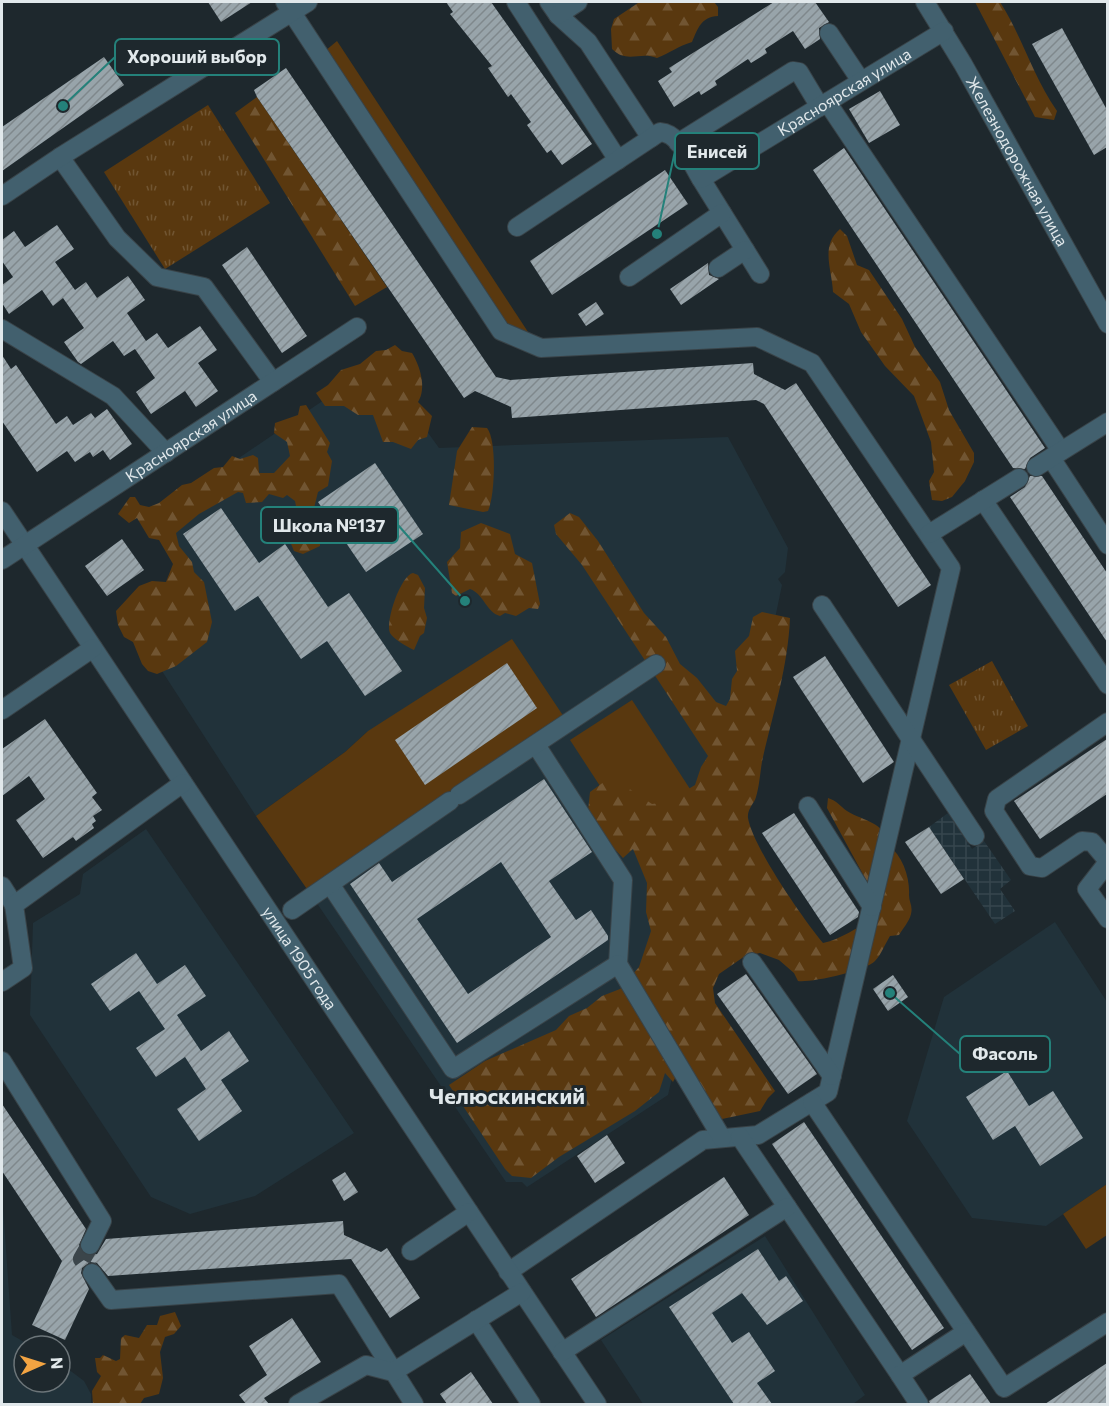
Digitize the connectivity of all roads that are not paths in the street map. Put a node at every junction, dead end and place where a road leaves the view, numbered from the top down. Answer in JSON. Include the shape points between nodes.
{"nodes":[{"id":1,"x":308,"y":2,"type":"edge"},
{"id":2,"x":516,"y":2,"type":"edge"},
{"id":3,"x":578,"y":2,"type":"edge"},
{"id":4,"x":925,"y":2,"type":"edge"},
{"id":5,"x":288,"y":6,"type":"edge"},
{"id":6,"x":553,"y":8,"type":"edge"},
{"id":7,"x":944,"y":31,"type":"junction"},
{"id":8,"x":829,"y":33,"type":"dead end"},
{"id":9,"x":861,"y":81,"type":"junction"},
{"id":10,"x":824,"y":104,"type":"junction"},
{"id":11,"x":651,"y":138,"type":"junction"},
{"id":12,"x":678,"y":143,"type":"junction"},
{"id":13,"x":60,"y":157,"type":"junction"},
{"id":14,"x":618,"y":160,"type":"junction"},
{"id":15,"x":701,"y":179,"type":"junction"},
{"id":16,"x":2,"y":196,"type":"edge"},
{"id":17,"x":722,"y":213,"type":"junction"},
{"id":18,"x":517,"y":227,"type":"dead end"},
{"id":19,"x":745,"y":250,"type":"junction"},
{"id":20,"x":718,"y":268,"type":"dead end"},
{"id":21,"x":760,"y":274,"type":"dead end"},
{"id":22,"x":628,"y":277,"type":"dead end"},
{"id":23,"x":1107,"y":324,"type":"edge"},
{"id":24,"x":357,"y":327,"type":"dead end"},
{"id":25,"x":2,"y":328,"type":"edge"},
{"id":26,"x":273,"y":382,"type":"junction"},
{"id":27,"x":1107,"y":422,"type":"edge"},
{"id":28,"x":166,"y":453,"type":"junction"},
{"id":29,"x":1049,"y":458,"type":"junction"},
{"id":30,"x":1019,"y":478,"type":"dead end"},
{"id":31,"x":983,"y":500,"type":"junction"},
{"id":32,"x":2,"y":511,"type":"edge"},
{"id":33,"x":929,"y":534,"type":"junction"},
{"id":34,"x":24,"y":545,"type":"junction"},
{"id":35,"x":1107,"y":545,"type":"edge"},
{"id":36,"x":2,"y":560,"type":"edge"},
{"id":37,"x":822,"y":605,"type":"dead end"},
{"id":38,"x":93,"y":648,"type":"junction"},
{"id":39,"x":656,"y":664,"type":"dead end"},
{"id":40,"x":1107,"y":685,"type":"edge"},
{"id":41,"x":2,"y":710,"type":"edge"},
{"id":42,"x":1107,"y":722,"type":"edge"},
{"id":43,"x":911,"y":738,"type":"junction"},
{"id":44,"x":536,"y":745,"type":"junction"},
{"id":45,"x":183,"y":783,"type":"junction"},
{"id":46,"x":808,"y":806,"type":"dead end"},
{"id":47,"x":975,"y":836,"type":"dead end"},
{"id":48,"x":1107,"y":862,"type":"edge"},
{"id":49,"x":330,"y":884,"type":"junction"},
{"id":50,"x":2,"y":886,"type":"edge"},
{"id":51,"x":14,"y":905,"type":"junction"},
{"id":52,"x":872,"y":908,"type":"junction"},
{"id":53,"x":292,"y":910,"type":"dead end"},
{"id":54,"x":1107,"y":919,"type":"edge"},
{"id":55,"x":752,"y":962,"type":"dead end"},
{"id":56,"x":618,"y":964,"type":"junction"},
{"id":57,"x":2,"y":982,"type":"edge"},
{"id":58,"x":2,"y":1061,"type":"edge"},
{"id":59,"x":832,"y":1076,"type":"junction"},
{"id":60,"x":812,"y":1102,"type":"junction"},
{"id":61,"x":741,"y":1137,"type":"junction"},
{"id":62,"x":722,"y":1138,"type":"junction"},
{"id":63,"x":788,"y":1207,"type":"junction"},
{"id":64,"x":469,"y":1212,"type":"junction"},
{"id":65,"x":90,"y":1245,"type":"tunnel mouth"},
{"id":66,"x":411,"y":1251,"type":"dead end"},
{"id":67,"x":508,"y":1272,"type":"junction"},
{"id":68,"x":92,"y":1273,"type":"tunnel mouth"},
{"id":69,"x":522,"y":1292,"type":"junction"},
{"id":70,"x":476,"y":1320,"type":"junction"},
{"id":71,"x":1107,"y":1322,"type":"edge"},
{"id":72,"x":966,"y":1332,"type":"junction"},
{"id":73,"x":562,"y":1352,"type":"junction"},
{"id":74,"x":393,"y":1372,"type":"junction"},
{"id":75,"x":900,"y":1375,"type":"junction"},
{"id":76,"x":298,"y":1404,"type":"edge"},
{"id":77,"x":414,"y":1404,"type":"edge"},
{"id":78,"x":531,"y":1404,"type":"edge"},
{"id":79,"x":597,"y":1404,"type":"edge"},
{"id":80,"x":919,"y":1404,"type":"edge"}],
"edges":[{"from":1,"to":5,"type":"street"},
{"from":2,"to":14,"type":"street"},
{"from":3,"to":6,"type":"street"},
{"from":4,"to":7,"type":"street","name":"Железнодорожная улица"},
{"from":5,"to":13,"type":"street"},
{"from":5,"to":33,"type":"street","via":[[501,332],[541,348],[757,337],[812,363]]},
{"from":6,"to":11,"type":"street","via":[[588,42]]},
{"from":7,"to":9,"type":"street","name":"Красноярская улица"},
{"from":7,"to":23,"type":"street","name":"Железнодорожная улица"},
{"from":8,"to":9,"type":"street"},
{"from":9,"to":10,"type":"street","name":"Красноярская улица"},
{"from":10,"to":12,"type":"street","via":[[799,72],[793,70]]},
{"from":10,"to":15,"type":"street","name":"Красноярская улица"},
{"from":10,"to":29,"type":"street"},
{"from":11,"to":12,"type":"street","via":[[667,132]]},
{"from":11,"to":14,"type":"street"},
{"from":12,"to":15,"type":"street"},
{"from":13,"to":16,"type":"street"},
{"from":13,"to":26,"type":"street","via":[[117,238],[157,277],[204,287]]},
{"from":14,"to":18,"type":"street"},
{"from":15,"to":17,"type":"street"},
{"from":17,"to":19,"type":"street"},
{"from":17,"to":22,"type":"street"},
{"from":19,"to":20,"type":"street"},
{"from":19,"to":21,"type":"street"},
{"from":24,"to":26,"type":"street","name":"Красноярская улица"},
{"from":25,"to":28,"type":"street","via":[[113,396]]},
{"from":26,"to":28,"type":"street","name":"Красноярская улица"},
{"from":27,"to":29,"type":"street"},
{"from":28,"to":34,"type":"street","name":"Красноярская улица"},
{"from":29,"to":35,"type":"street"},
{"from":30,"to":31,"type":"street"},
{"from":31,"to":33,"type":"street"},
{"from":31,"to":40,"type":"street"},
{"from":32,"to":34,"type":"street","name":"улица 1905 года"},
{"from":33,"to":43,"type":"street","via":[[951,568]]},
{"from":34,"to":36,"type":"street","name":"Красноярская улица"},
{"from":34,"to":38,"type":"street","name":"улица 1905 года"},
{"from":37,"to":43,"type":"street"},
{"from":38,"to":41,"type":"street"},
{"from":38,"to":45,"type":"street","name":"улица 1905 года"},
{"from":39,"to":44,"type":"street"},
{"from":42,"to":48,"type":"street","via":[[998,799],[994,811],[1030,866],[1042,868],[1082,841],[1092,842]]},
{"from":43,"to":47,"type":"street"},
{"from":43,"to":52,"type":"street"},
{"from":44,"to":49,"type":"street"},
{"from":44,"to":56,"type":"street","via":[[623,880]]},
{"from":45,"to":51,"type":"street"},
{"from":45,"to":64,"type":"street","name":"улица 1905 года"},
{"from":46,"to":52,"type":"street"},
{"from":48,"to":54,"type":"street","via":[[1087,889]]},
{"from":49,"to":53,"type":"street"},
{"from":49,"to":56,"type":"street","via":[[453,1069]]},
{"from":50,"to":51,"type":"street"},
{"from":51,"to":57,"type":"street","via":[[23,968]]},
{"from":52,"to":59,"type":"street"},
{"from":55,"to":59,"type":"street"},
{"from":56,"to":62,"type":"street"},
{"from":58,"to":65,"type":"street","via":[[102,1221]]},
{"from":59,"to":60,"type":"street","via":[[828,1092]]},
{"from":60,"to":61,"type":"street","via":[[758,1135]]},
{"from":60,"to":72,"type":"street"},
{"from":61,"to":62,"type":"street"},
{"from":61,"to":63,"type":"street"},
{"from":62,"to":67,"type":"street","via":[[703,1140]]},
{"from":63,"to":73,"type":"street"},
{"from":63,"to":75,"type":"street"},
{"from":64,"to":66,"type":"street"},
{"from":64,"to":67,"type":"street","name":"улица 1905 года"},
{"from":67,"to":69,"type":"street","name":"улица 1905 года"},
{"from":68,"to":74,"type":"street","via":[[111,1300],[339,1284]]},
{"from":69,"to":70,"type":"street"},
{"from":69,"to":73,"type":"street","name":"улица 1905 года"},
{"from":70,"to":74,"type":"street"},
{"from":70,"to":78,"type":"street"},
{"from":71,"to":72,"type":"street","via":[[1004,1388]]},
{"from":72,"to":75,"type":"street"},
{"from":73,"to":79,"type":"street","name":"улица 1905 года"},
{"from":74,"to":76,"type":"street","via":[[366,1365]]},
{"from":74,"to":77,"type":"street"},
{"from":75,"to":80,"type":"street"}]}
